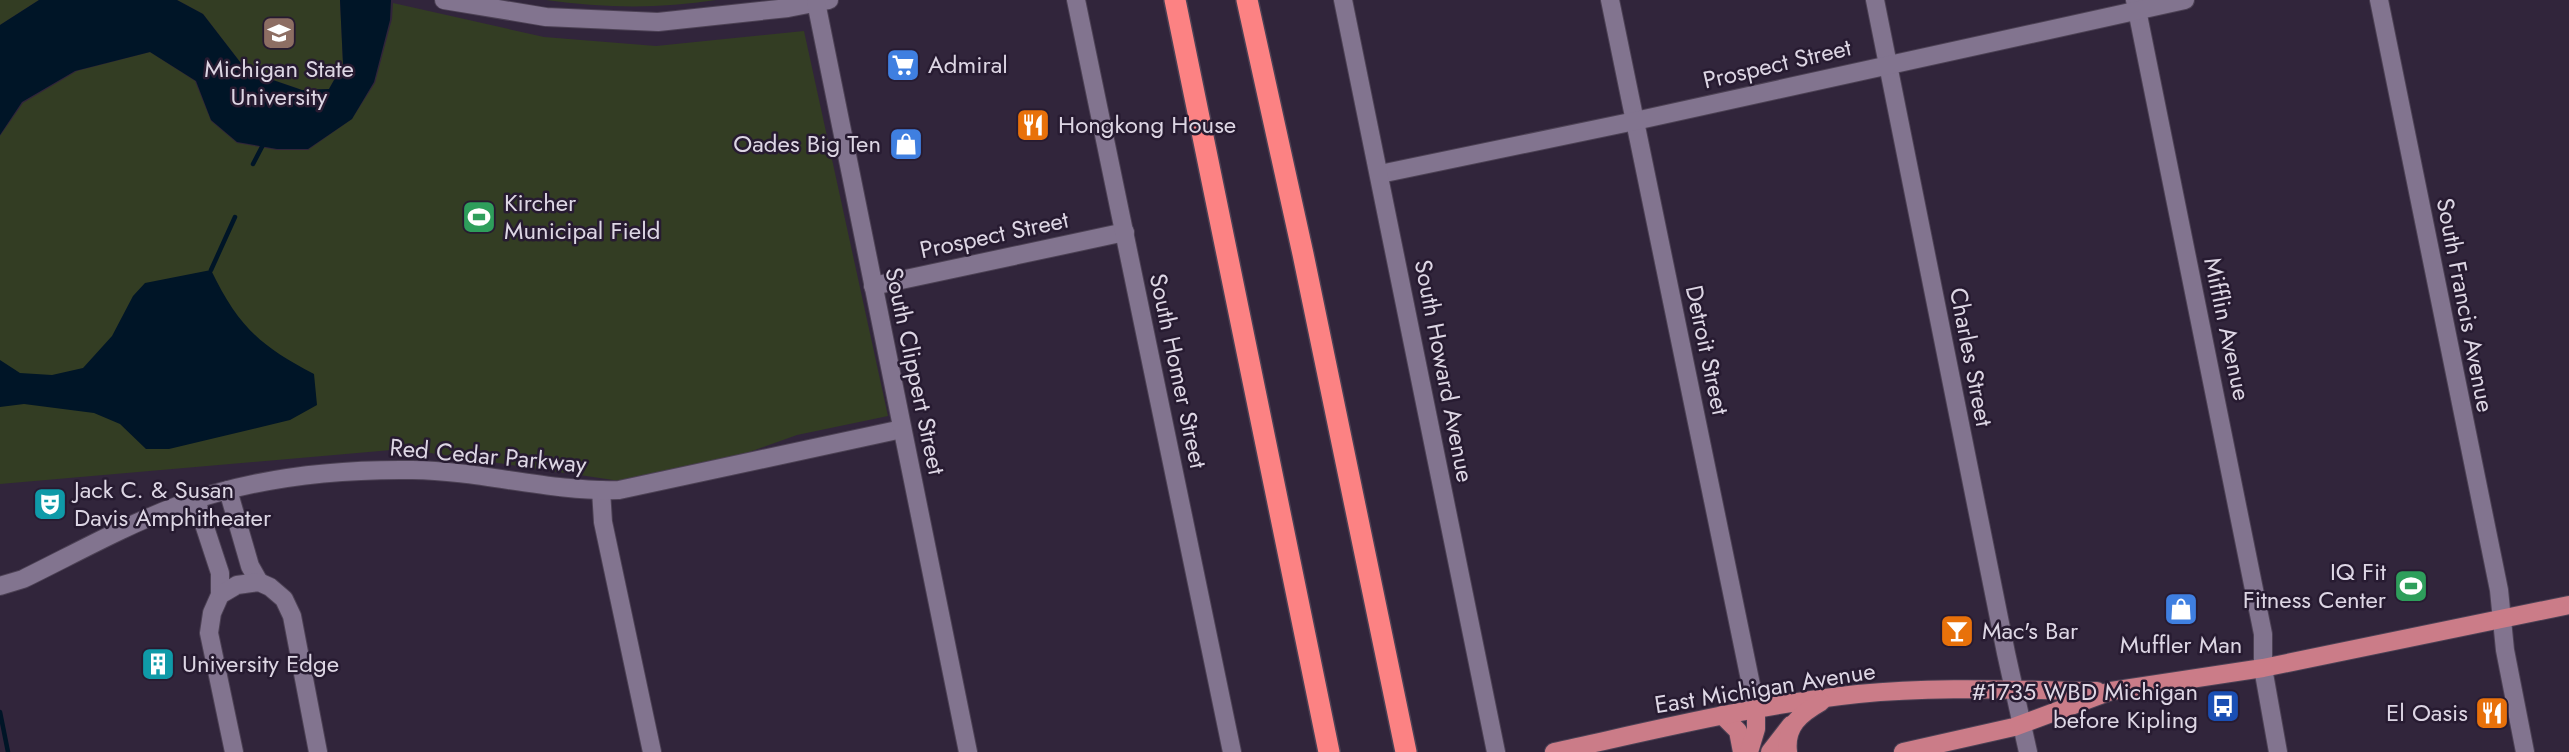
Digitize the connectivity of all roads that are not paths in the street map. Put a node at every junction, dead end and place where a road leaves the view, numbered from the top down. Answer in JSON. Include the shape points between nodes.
{"nodes":[{"id":1,"x":444,"y":0,"type":"edge"},
{"id":2,"x":1076,"y":0,"type":"edge"},
{"id":3,"x":1175,"y":0,"type":"edge"},
{"id":4,"x":1247,"y":0,"type":"edge"},
{"id":5,"x":1259,"y":0,"type":"edge"},
{"id":6,"x":1343,"y":0,"type":"edge"},
{"id":7,"x":1610,"y":0,"type":"edge"},
{"id":8,"x":1875,"y":0,"type":"edge"},
{"id":9,"x":2185,"y":0,"type":"edge"},
{"id":10,"x":2379,"y":0,"type":"edge"},
{"id":11,"x":820,"y":1,"type":"edge"},
{"id":12,"x":2136,"y":5,"type":"edge"},
{"id":13,"x":1887,"y":65,"type":"junction"},
{"id":14,"x":1634,"y":121,"type":"junction"},
{"id":15,"x":1380,"y":174,"type":"junction"},
{"id":16,"x":1125,"y":232,"type":"junction"},
{"id":17,"x":1303,"y":254,"type":"junction"},
{"id":18,"x":873,"y":286,"type":"junction"},
{"id":19,"x":902,"y":429,"type":"junction"},
{"id":20,"x":228,"y":490,"type":"junction"},
{"id":21,"x":601,"y":491,"type":"junction"},
{"id":22,"x":196,"y":500,"type":"junction"},
{"id":23,"x":259,"y":582,"type":"junction"},
{"id":24,"x":0,"y":586,"type":"edge"},
{"id":25,"x":219,"y":596,"type":"junction"},
{"id":26,"x":2569,"y":606,"type":"edge"},
{"id":27,"x":2502,"y":620,"type":"junction"},
{"id":28,"x":2263,"y":668,"type":"junction"},
{"id":29,"x":2014,"y":689,"type":"junction"},
{"id":30,"x":2111,"y":691,"type":"junction"},
{"id":31,"x":1830,"y":698,"type":"junction"},
{"id":32,"x":1756,"y":709,"type":"junction"},
{"id":33,"x":1722,"y":715,"type":"junction"},
{"id":34,"x":1793,"y":722,"type":"junction"},
{"id":35,"x":2021,"y":724,"type":"junction"},
{"id":36,"x":1406,"y":748,"type":"edge"},
{"id":37,"x":234,"y":752,"type":"edge"},
{"id":38,"x":318,"y":752,"type":"edge"},
{"id":39,"x":652,"y":752,"type":"edge"},
{"id":40,"x":968,"y":752,"type":"edge"},
{"id":41,"x":1232,"y":752,"type":"edge"},
{"id":42,"x":1329,"y":752,"type":"edge"},
{"id":43,"x":1496,"y":752,"type":"edge"},
{"id":44,"x":1554,"y":752,"type":"edge"},
{"id":45,"x":1742,"y":752,"type":"edge"},
{"id":46,"x":1749,"y":752,"type":"edge"},
{"id":47,"x":1770,"y":752,"type":"edge"},
{"id":48,"x":1788,"y":752,"type":"edge"},
{"id":49,"x":1903,"y":752,"type":"edge"},
{"id":50,"x":2028,"y":752,"type":"edge"},
{"id":51,"x":2278,"y":752,"type":"edge"},
{"id":52,"x":2525,"y":752,"type":"edge"}],
"edges":[{"from":1,"to":11,"type":"street","via":[[546,17],[658,22]]},
{"from":2,"to":16,"type":"street","name":"South Homer Street"},
{"from":3,"to":42,"type":"highway"},
{"from":4,"to":17,"type":"highway"},
{"from":5,"to":17,"type":"highway"},
{"from":6,"to":15,"type":"street","name":"South Howard Avenue"},
{"from":7,"to":14,"type":"street","name":"Detroit Street"},
{"from":8,"to":13,"type":"street","name":"Charles Street"},
{"from":9,"to":12,"type":"street","name":"Prospect Street"},
{"from":10,"to":27,"type":"street","name":"South Francis Avenue"},
{"from":11,"to":18,"type":"street","name":"South Clippert Street"},
{"from":12,"to":13,"type":"street","name":"Prospect Street"},
{"from":12,"to":28,"type":"street","name":"Mifflin Avenue","via":[[2263,634]]},
{"from":13,"to":14,"type":"street","name":"Prospect Street"},
{"from":13,"to":29,"type":"street","name":"Charles Street"},
{"from":14,"to":15,"type":"street","name":"Prospect Street"},
{"from":14,"to":32,"type":"street","name":"Detroit Street"},
{"from":15,"to":43,"type":"street","name":"South Howard Avenue"},
{"from":16,"to":18,"type":"street","name":"Prospect Street"},
{"from":16,"to":41,"type":"street","name":"South Homer Street"},
{"from":17,"to":36,"type":"highway"},
{"from":18,"to":19,"type":"street","name":"South Clippert Street"},
{"from":19,"to":21,"type":"street","name":"Red Cedar Parkway","via":[[645,486]]},
{"from":19,"to":40,"type":"street","name":"South Clippert Street"},
{"from":20,"to":21,"type":"street","name":"Red Cedar Parkway","via":[[315,473],[413,470]]},
{"from":20,"to":22,"type":"street","name":"Red Cedar Parkway"},
{"from":20,"to":23,"type":"street"},
{"from":21,"to":39,"type":"street","via":[[603,522]]},
{"from":22,"to":24,"type":"street","name":"Red Cedar Parkway"},
{"from":22,"to":25,"type":"street","via":[[220,573]]},
{"from":23,"to":25,"type":"street","via":[[237,585]]},
{"from":23,"to":38,"type":"street","via":[[284,599],[292,616]]},
{"from":25,"to":37,"type":"street","via":[[209,633]]},
{"from":26,"to":27,"type":"main road","name":"East Michigan Avenue"},
{"from":27,"to":28,"type":"main road","name":"East Michigan Avenue"},
{"from":27,"to":52,"type":"street","name":"South Francis Avenue"},
{"from":28,"to":30,"type":"main road","name":"East Michigan Avenue"},
{"from":28,"to":51,"type":"street","name":"Mifflin Avenue"},
{"from":29,"to":30,"type":"main road","name":"East Michigan Avenue"},
{"from":29,"to":31,"type":"main road","name":"East Michigan Avenue"},
{"from":29,"to":35,"type":"street","name":"Charles Street"},
{"from":30,"to":35,"type":"main road","name":"East Michigan Avenue"},
{"from":31,"to":32,"type":"main road","name":"East Michigan Avenue"},
{"from":31,"to":34,"type":"main road"},
{"from":32,"to":33,"type":"main road","name":"East Michigan Avenue"},
{"from":32,"to":46,"type":"main road"},
{"from":33,"to":44,"type":"main road","name":"East Michigan Avenue"},
{"from":33,"to":45,"type":"main road","via":[[1738,731]]},
{"from":34,"to":47,"type":"main road"},
{"from":34,"to":48,"type":"main road"},
{"from":35,"to":49,"type":"main road","name":"East Michigan Avenue"},
{"from":35,"to":50,"type":"street","name":"Charles Street"}]}
